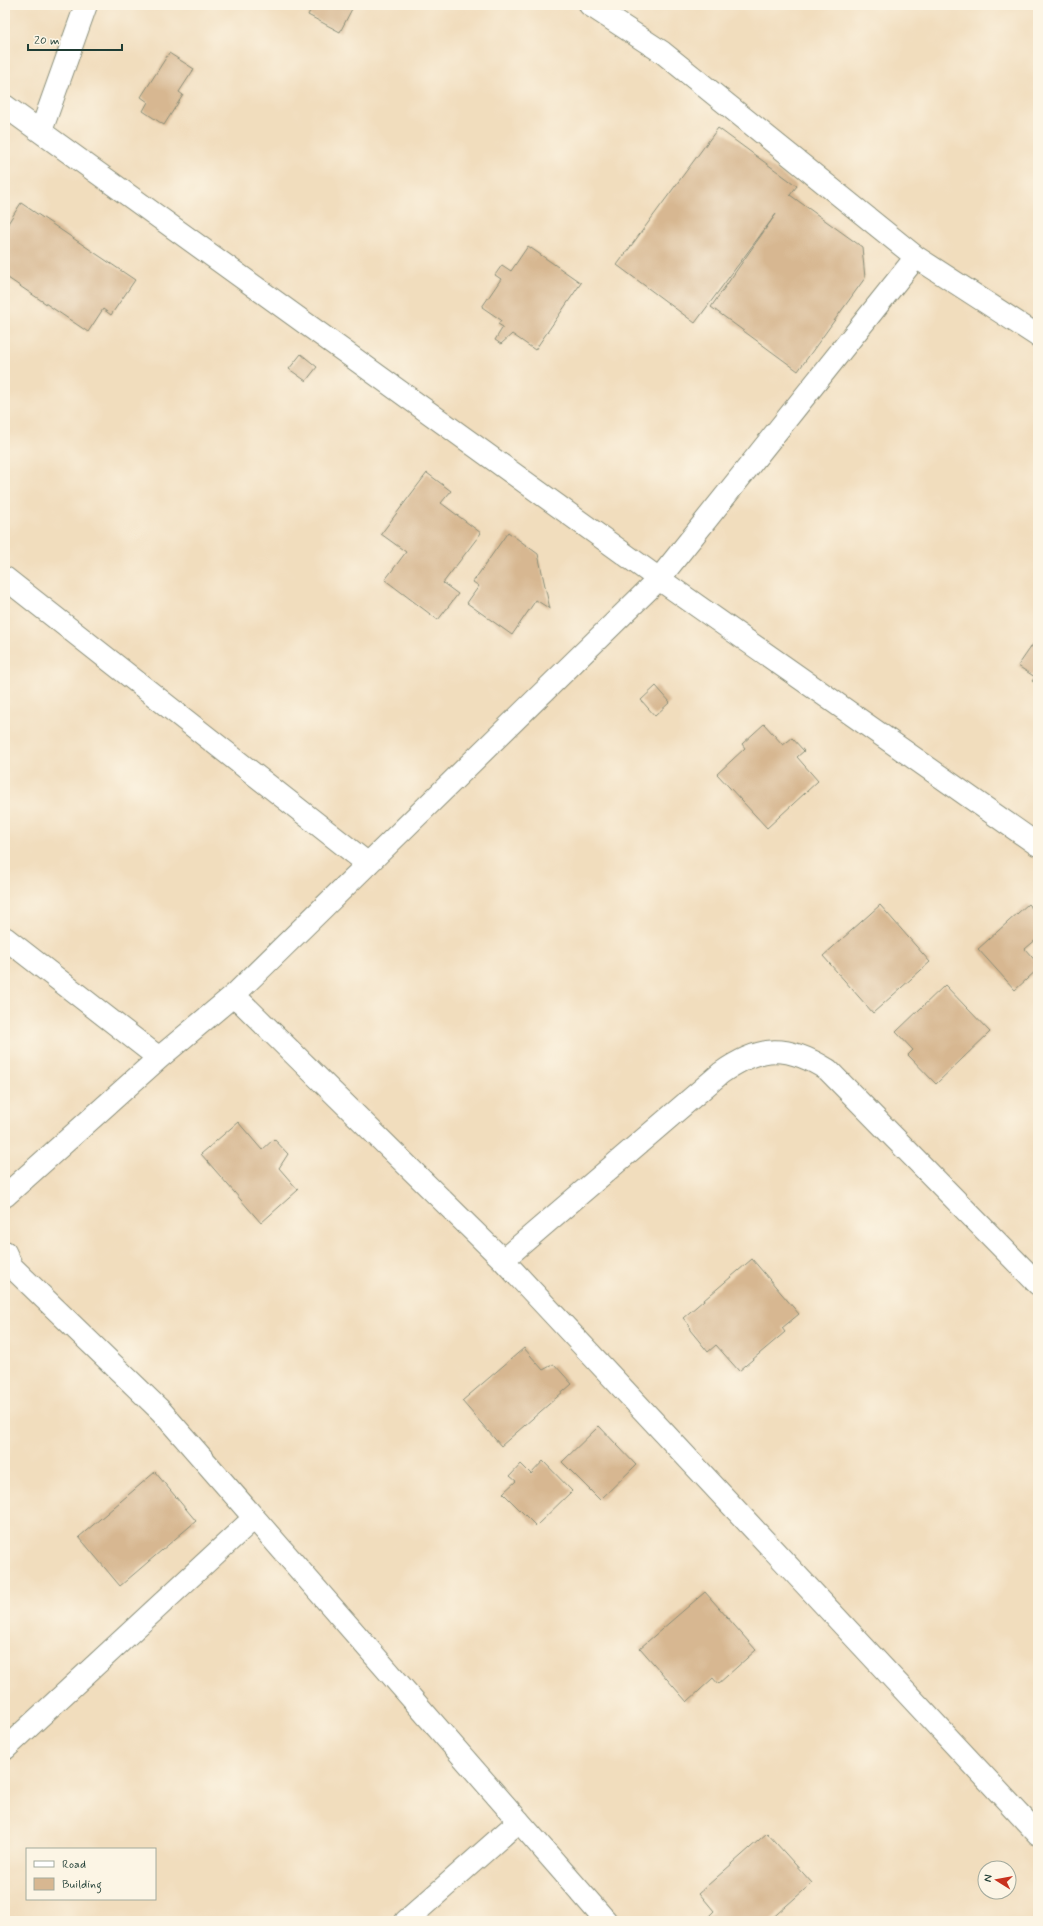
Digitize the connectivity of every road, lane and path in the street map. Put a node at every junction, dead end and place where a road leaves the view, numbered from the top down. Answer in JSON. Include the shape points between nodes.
{"nodes":[{"id":1,"x":86,"y":5,"type":"edge"},
{"id":2,"x":590,"y":5,"type":"edge"},
{"id":3,"x":5,"y":106,"type":"edge"},
{"id":4,"x":41,"y":131,"type":"junction"},
{"id":5,"x":916,"y":258,"type":"junction"},
{"id":6,"x":1038,"y":336,"type":"edge"},
{"id":7,"x":5,"y":578,"type":"edge"},
{"id":8,"x":659,"y":579,"type":"junction"},
{"id":9,"x":1038,"y":845,"type":"edge"},
{"id":10,"x":368,"y":864,"type":"junction"},
{"id":11,"x":5,"y":938,"type":"edge"},
{"id":12,"x":234,"y":995,"type":"junction"},
{"id":13,"x":159,"y":1058,"type":"junction"},
{"id":14,"x":5,"y":1196,"type":"edge"},
{"id":15,"x":5,"y":1252,"type":"edge"},
{"id":16,"x":503,"y":1260,"type":"junction"},
{"id":17,"x":1038,"y":1284,"type":"edge"},
{"id":18,"x":254,"y":1518,"type":"junction"},
{"id":19,"x":5,"y":1749,"type":"edge"},
{"id":20,"x":519,"y":1821,"type":"junction"},
{"id":21,"x":1038,"y":1834,"type":"edge"},
{"id":22,"x":406,"y":1921,"type":"edge"},
{"id":23,"x":606,"y":1921,"type":"edge"}],
"edges":[{"from":1,"to":4,"type":"street"},
{"from":2,"to":5,"type":"street","via":[[662,52]]},
{"from":3,"to":4,"type":"street"},
{"from":4,"to":8,"type":"street"},
{"from":5,"to":6,"type":"street"},
{"from":5,"to":8,"type":"street"},
{"from":7,"to":10,"type":"street"},
{"from":8,"to":9,"type":"street"},
{"from":8,"to":10,"type":"street"},
{"from":10,"to":12,"type":"street"},
{"from":11,"to":13,"type":"street"},
{"from":12,"to":13,"type":"street"},
{"from":12,"to":16,"type":"street"},
{"from":13,"to":14,"type":"street"},
{"from":15,"to":18,"type":"street","via":[[12,1266],[161,1411]]},
{"from":16,"to":17,"type":"street","via":[[721,1073],[740,1060],[762,1052],[786,1051],[808,1057],[828,1070]]},
{"from":16,"to":21,"type":"street"},
{"from":18,"to":19,"type":"street"},
{"from":18,"to":20,"type":"street"},
{"from":20,"to":22,"type":"street"},
{"from":20,"to":23,"type":"street"}]}
